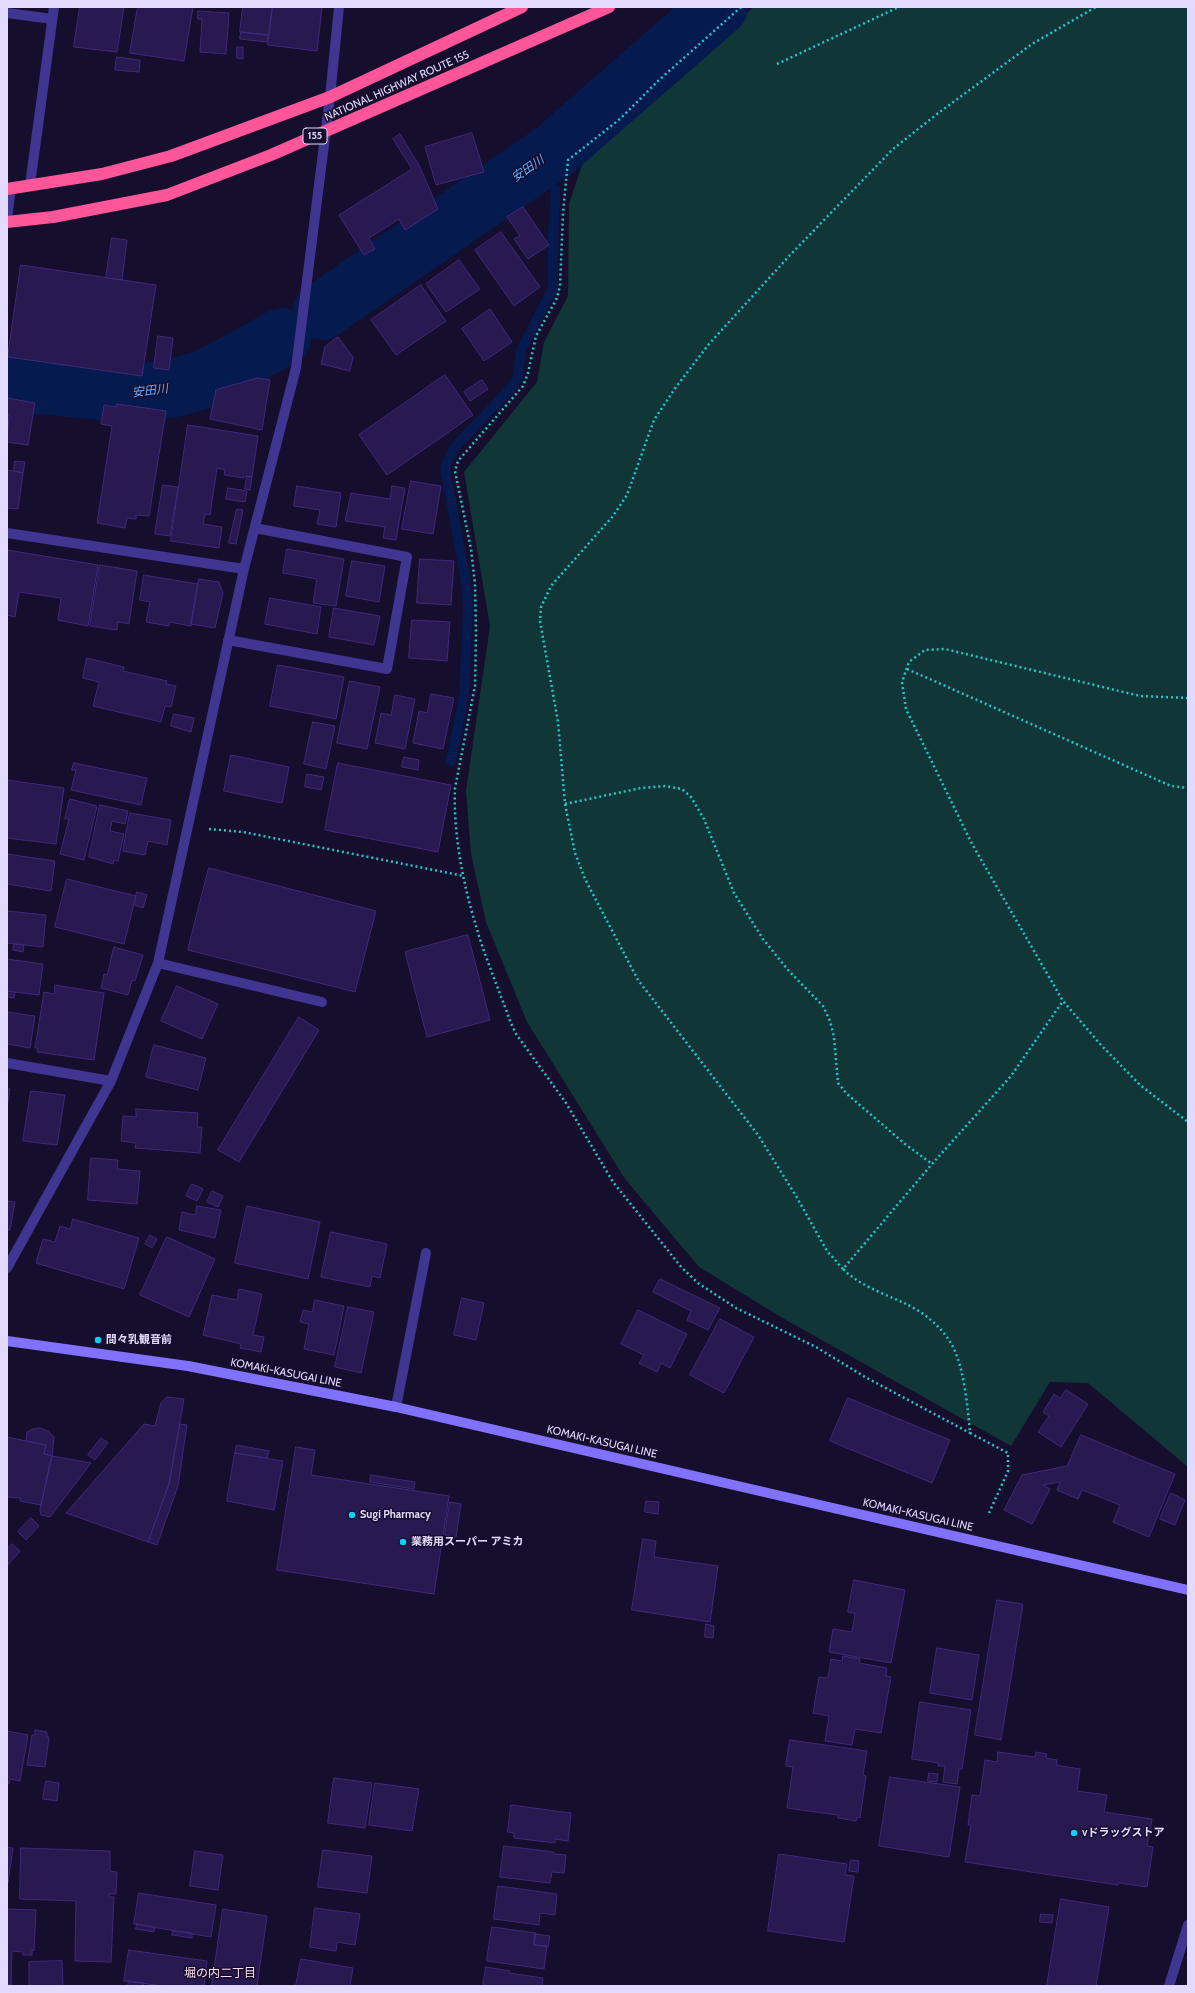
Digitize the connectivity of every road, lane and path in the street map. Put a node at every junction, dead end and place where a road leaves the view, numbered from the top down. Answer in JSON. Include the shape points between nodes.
{"nodes":[{"id":1,"x":54,"y":7,"type":"edge"},
{"id":2,"x":340,"y":7,"type":"edge"},
{"id":3,"x":522,"y":7,"type":"edge"},
{"id":4,"x":609,"y":7,"type":"edge"},
{"id":5,"x":740,"y":7,"type":"edge"},
{"id":6,"x":899,"y":7,"type":"edge"},
{"id":7,"x":1096,"y":7,"type":"edge"},
{"id":8,"x":7,"y":13,"type":"edge"},
{"id":9,"x":52,"y":19,"type":"junction"},
{"id":10,"x":777,"y":64,"type":"dead end"},
{"id":11,"x":330,"y":97,"type":"junction"},
{"id":12,"x":326,"y":132,"type":"junction"},
{"id":13,"x":30,"y":185,"type":"junction"},
{"id":14,"x":9,"y":188,"type":"edge"},
{"id":15,"x":7,"y":218,"type":"edge"},
{"id":16,"x":7,"y":222,"type":"edge"},
{"id":17,"x":255,"y":528,"type":"junction"},
{"id":18,"x":7,"y":533,"type":"edge"},
{"id":19,"x":244,"y":569,"type":"junction"},
{"id":20,"x":228,"y":640,"type":"junction"},
{"id":21,"x":907,"y":669,"type":"junction"},
{"id":22,"x":1188,"y":698,"type":"edge"},
{"id":23,"x":1188,"y":788,"type":"edge"},
{"id":24,"x":565,"y":804,"type":"junction"},
{"id":25,"x":188,"y":826,"type":"junction"},
{"id":26,"x":464,"y":876,"type":"junction"},
{"id":27,"x":158,"y":963,"type":"junction"},
{"id":28,"x":1063,"y":1001,"type":"junction"},
{"id":29,"x":322,"y":1002,"type":"dead end"},
{"id":30,"x":7,"y":1063,"type":"edge"},
{"id":31,"x":111,"y":1081,"type":"junction"},
{"id":32,"x":1188,"y":1122,"type":"edge"},
{"id":33,"x":932,"y":1164,"type":"junction"},
{"id":34,"x":426,"y":1253,"type":"dead end"},
{"id":35,"x":7,"y":1268,"type":"edge"},
{"id":36,"x":843,"y":1269,"type":"junction"},
{"id":37,"x":7,"y":1341,"type":"edge"},
{"id":38,"x":396,"y":1407,"type":"junction"},
{"id":39,"x":970,"y":1433,"type":"junction"},
{"id":40,"x":989,"y":1513,"type":"dead end"},
{"id":41,"x":1188,"y":1590,"type":"edge"},
{"id":42,"x":1188,"y":1925,"type":"edge"},
{"id":43,"x":1169,"y":1986,"type":"edge"}],
"edges":[{"from":1,"to":9,"type":"street"},
{"from":2,"to":11,"type":"street"},
{"from":3,"to":11,"type":"highway","name":"NATIONAL HIGHWAY ROUTE 155"},
{"from":4,"to":12,"type":"highway","name":"NATIONAL HIGHWAY ROUTE 155","number":"155"},
{"from":5,"to":26,"type":"path","via":[[620,119],[568,160],[560,286],[557,298],[536,336],[523,386],[458,461],[455,471],[476,584],[475,686],[455,794]]},
{"from":6,"to":10,"type":"path"},
{"from":7,"to":24,"type":"path","via":[[1032,44],[893,150],[791,254],[710,344],[654,420],[627,495],[613,516],[551,586],[541,607],[540,621],[558,722]]},
{"from":8,"to":9,"type":"street"},
{"from":9,"to":13,"type":"street"},
{"from":11,"to":12,"type":"street"},
{"from":11,"to":13,"type":"highway","name":"NATIONAL HIGHWAY ROUTE 155","via":[[171,156],[102,174]]},
{"from":12,"to":16,"type":"highway","name":"NATIONAL HIGHWAY ROUTE 155","number":"155","via":[[167,195],[53,217]]},
{"from":12,"to":17,"type":"street","via":[[296,368]]},
{"from":13,"to":14,"type":"highway","name":"NATIONAL HIGHWAY ROUTE 155"},
{"from":14,"to":15,"type":"street"},
{"from":17,"to":19,"type":"street"},
{"from":17,"to":20,"type":"street","via":[[407,557],[387,669]]},
{"from":18,"to":19,"type":"street"},
{"from":19,"to":20,"type":"street"},
{"from":20,"to":25,"type":"street"},
{"from":21,"to":22,"type":"path","via":[[909,662],[925,650],[945,648],[1140,696]]},
{"from":21,"to":23,"type":"path","via":[[1171,786]]},
{"from":21,"to":28,"type":"path","via":[[902,682],[906,709],[933,767],[972,844]]},
{"from":24,"to":33,"type":"path","via":[[641,788],[665,786],[682,789],[704,819],[734,893],[763,939],[822,1006],[830,1021],[838,1083],[847,1094],[905,1144]]},
{"from":24,"to":36,"type":"path","via":[[575,853],[585,879],[638,980],[758,1135],[827,1251]]},
{"from":25,"to":26,"type":"path","via":[[243,832]]},
{"from":25,"to":27,"type":"street"},
{"from":26,"to":39,"type":"path","via":[[476,928],[516,1034],[566,1103],[613,1182],[682,1268],[698,1283],[736,1308],[816,1347],[865,1377]]},
{"from":27,"to":29,"type":"street"},
{"from":27,"to":31,"type":"street"},
{"from":28,"to":32,"type":"path","via":[[1101,1045],[1140,1084]]},
{"from":28,"to":33,"type":"path","via":[[1011,1076]]},
{"from":30,"to":31,"type":"street"},
{"from":31,"to":35,"type":"street"},
{"from":33,"to":36,"type":"path"},
{"from":34,"to":38,"type":"street"},
{"from":36,"to":39,"type":"path","via":[[854,1280],[914,1308],[936,1325],[953,1347],[968,1404]]},
{"from":37,"to":38,"type":"main road","name":"KOMAKI-KASUGAI LINE","via":[[188,1366]]},
{"from":38,"to":41,"type":"main road","name":"KOMAKI-KASUGAI LINE"},
{"from":39,"to":40,"type":"path","via":[[1008,1453],[1008,1471]]},
{"from":42,"to":43,"type":"street"}]}
